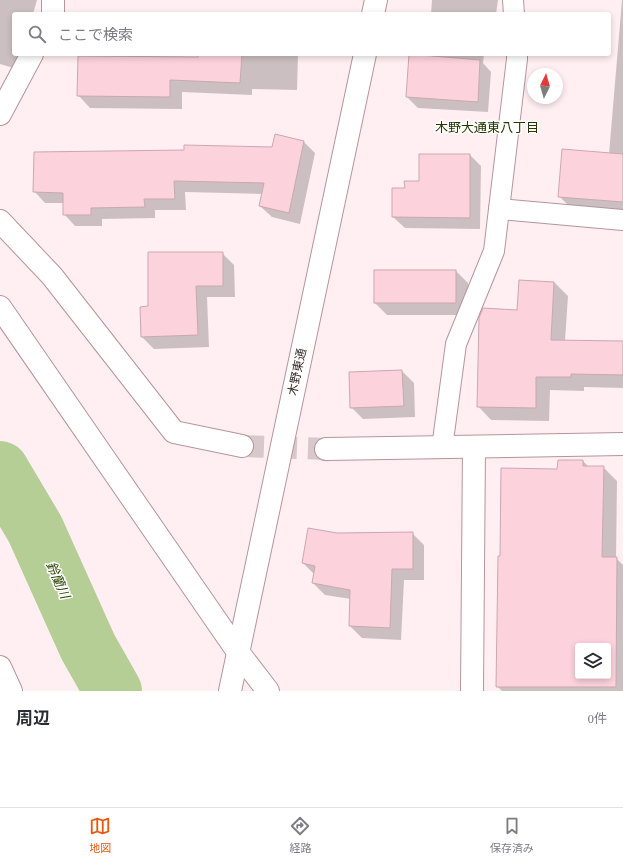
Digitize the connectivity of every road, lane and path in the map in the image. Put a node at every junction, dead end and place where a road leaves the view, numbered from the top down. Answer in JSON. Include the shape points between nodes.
{"nodes":[{"id":1,"x":53,"y":0,"type":"edge"},
{"id":2,"x":376,"y":0,"type":"edge"},
{"id":3,"x":513,"y":0,"type":"edge"},
{"id":4,"x":53,"y":12,"type":"edge"},
{"id":5,"x":373,"y":12,"type":"edge"},
{"id":6,"x":514,"y":12,"type":"edge"},
{"id":7,"x":31,"y":56,"type":"edge"},
{"id":8,"x":365,"y":56,"type":"edge"},
{"id":9,"x":517,"y":56,"type":"edge"},
{"id":10,"x":0,"y":114,"type":"edge"},
{"id":11,"x":499,"y":209,"type":"junction"},
{"id":12,"x":623,"y":220,"type":"edge"},
{"id":13,"x":0,"y":221,"type":"edge"},
{"id":14,"x":0,"y":307,"type":"edge"},
{"id":15,"x":623,"y":444,"type":"edge"},
{"id":16,"x":242,"y":446,"type":"tunnel mouth"},
{"id":17,"x":474,"y":447,"type":"junction"},
{"id":18,"x":442,"y":448,"type":"junction"},
{"id":19,"x":326,"y":449,"type":"tunnel mouth"},
{"id":20,"x":238,"y":652,"type":"junction"},
{"id":21,"x":0,"y":667,"type":"edge"},
{"id":22,"x":11,"y":691,"type":"edge"},
{"id":23,"x":230,"y":691,"type":"edge"},
{"id":24,"x":268,"y":691,"type":"edge"},
{"id":25,"x":472,"y":691,"type":"edge"}],
"edges":[{"from":1,"to":4,"type":"street"},
{"from":2,"to":5,"type":"street"},
{"from":3,"to":6,"type":"lane"},
{"from":7,"to":10,"type":"street"},
{"from":8,"to":20,"type":"street","name":"木野東通"},
{"from":9,"to":11,"type":"lane"},
{"from":11,"to":12,"type":"lane"},
{"from":11,"to":18,"type":"lane","via":[[494,251],[456,344]]},
{"from":13,"to":16,"type":"street","via":[[52,276],[174,432]]},
{"from":14,"to":20,"type":"street"},
{"from":15,"to":17,"type":"street"},
{"from":17,"to":18,"type":"street"},
{"from":17,"to":25,"type":"street"},
{"from":18,"to":19,"type":"street"},
{"from":20,"to":23,"type":"street","name":"木野東通"},
{"from":20,"to":24,"type":"street"},
{"from":21,"to":22,"type":"street"}]}
